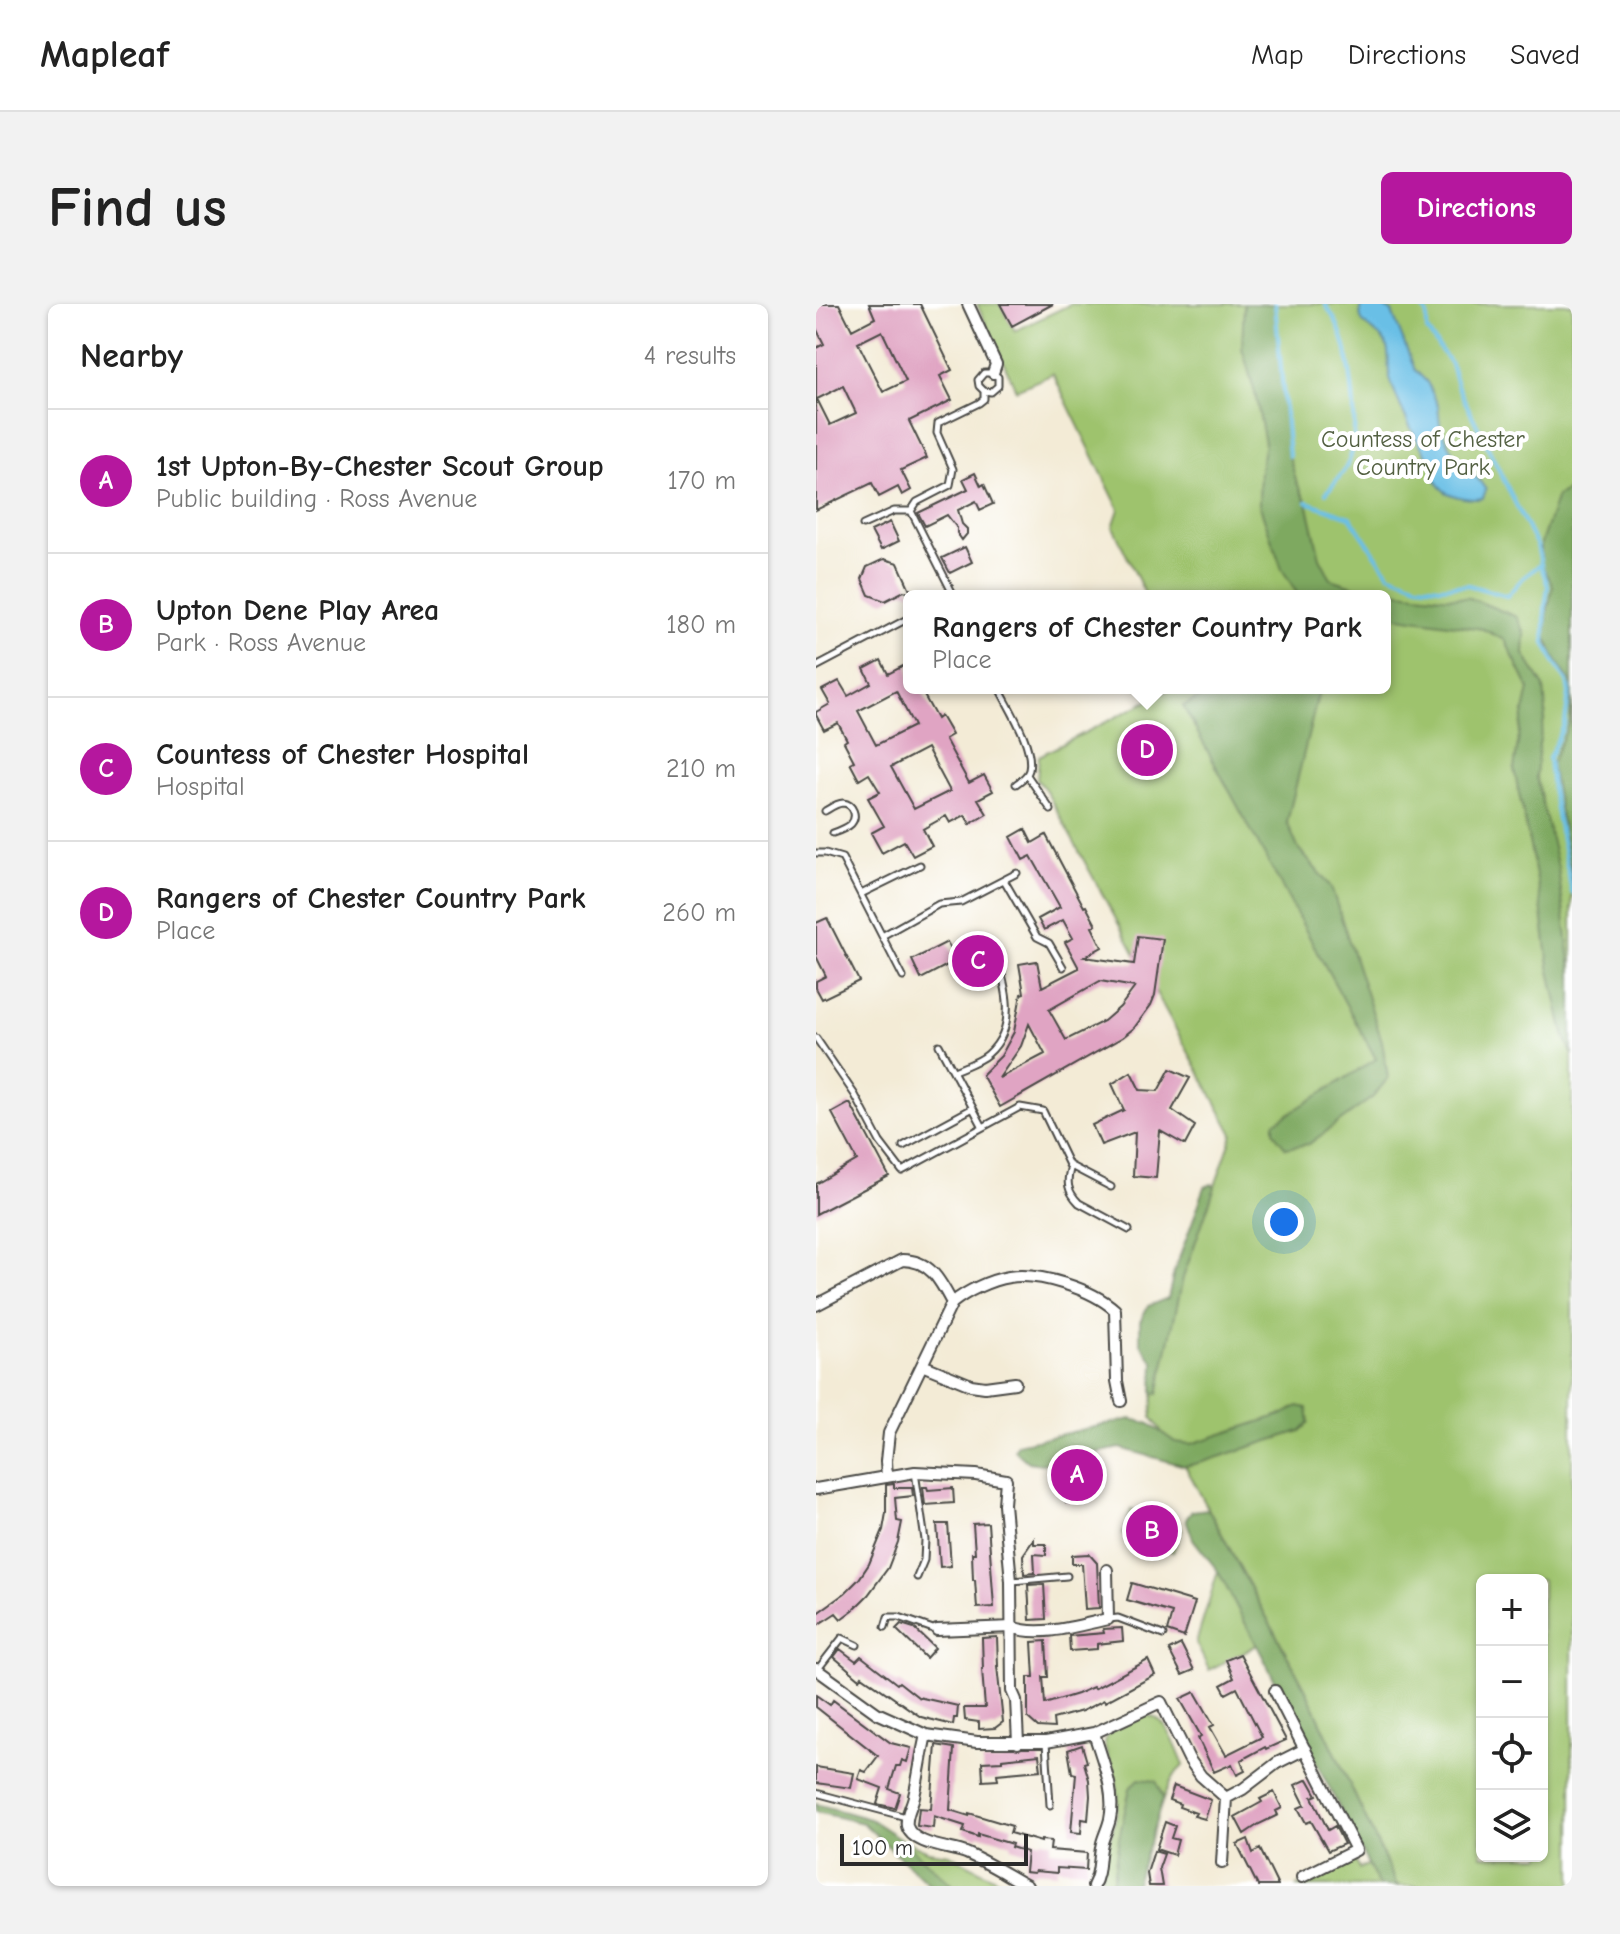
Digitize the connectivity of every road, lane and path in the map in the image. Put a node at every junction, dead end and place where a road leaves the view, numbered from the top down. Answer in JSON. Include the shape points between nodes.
{"nodes":[{"id":1,"x":968,"y":304,"type":"edge"},
{"id":2,"x":993,"y":373,"type":"junction"},
{"id":3,"x":984,"y":391,"type":"junction"},
{"id":4,"x":911,"y":511,"type":"junction"},
{"id":5,"x":863,"y":525,"type":"dead end"},
{"id":6,"x":950,"y":590,"type":"edge"},
{"id":7,"x":903,"y":621,"type":"edge"},
{"id":8,"x":816,"y":667,"type":"edge"},
{"id":9,"x":1002,"y":694,"type":"edge"},
{"id":10,"x":1027,"y":775,"type":"junction"},
{"id":11,"x":1016,"y":784,"type":"dead end"},
{"id":12,"x":1051,"y":810,"type":"dead end"},
{"id":13,"x":825,"y":811,"type":"dead end"},
{"id":14,"x":833,"y":833,"type":"dead end"},
{"id":15,"x":816,"y":853,"type":"edge"},
{"id":16,"x":920,"y":865,"type":"dead end"},
{"id":17,"x":1017,"y":873,"type":"dead end"},
{"id":18,"x":1004,"y":880,"type":"junction"},
{"id":19,"x":861,"y":894,"type":"junction"},
{"id":20,"x":882,"y":936,"type":"junction"},
{"id":21,"x":995,"y":952,"type":"dead end"},
{"id":22,"x":1063,"y":967,"type":"dead end"},
{"id":23,"x":1002,"y":972,"type":"junction"},
{"id":24,"x":903,"y":977,"type":"dead end"},
{"id":25,"x":981,"y":979,"type":"dead end"},
{"id":26,"x":816,"y":1038,"type":"edge"},
{"id":27,"x":939,"y":1045,"type":"dead end"},
{"id":28,"x":954,"y":1071,"type":"junction"},
{"id":29,"x":973,"y":1108,"type":"junction"},
{"id":30,"x":983,"y":1127,"type":"junction"},
{"id":31,"x":903,"y":1146,"type":"dead end"},
{"id":32,"x":1071,"y":1166,"type":"junction"},
{"id":33,"x":1111,"y":1187,"type":"dead end"},
{"id":34,"x":1129,"y":1230,"type":"dead end"},
{"id":35,"x":952,"y":1303,"type":"junction"},
{"id":36,"x":816,"y":1305,"type":"edge"},
{"id":37,"x":922,"y":1365,"type":"junction"},
{"id":38,"x":1015,"y":1383,"type":"dead end"},
{"id":39,"x":1121,"y":1401,"type":"dead end"},
{"id":40,"x":915,"y":1472,"type":"junction"},
{"id":41,"x":887,"y":1477,"type":"junction"},
{"id":42,"x":816,"y":1489,"type":"edge"},
{"id":43,"x":1107,"y":1570,"type":"dead end"},
{"id":44,"x":1067,"y":1576,"type":"dead end"},
{"id":45,"x":917,"y":1577,"type":"dead end"},
{"id":46,"x":1011,"y":1581,"type":"junction"},
{"id":47,"x":1108,"y":1619,"type":"junction"},
{"id":48,"x":885,"y":1627,"type":"dead end"},
{"id":49,"x":1012,"y":1627,"type":"junction"},
{"id":50,"x":937,"y":1630,"type":"joint"},
{"id":51,"x":1163,"y":1635,"type":"dead end"},
{"id":52,"x":857,"y":1645,"type":"dead end"},
{"id":53,"x":817,"y":1670,"type":"edge"},
{"id":54,"x":1275,"y":1691,"type":"dead end"},
{"id":55,"x":1094,"y":1733,"type":"junction"},
{"id":56,"x":926,"y":1735,"type":"junction"},
{"id":57,"x":1046,"y":1742,"type":"junction"},
{"id":58,"x":1018,"y":1743,"type":"junction"},
{"id":59,"x":1305,"y":1749,"type":"junction"},
{"id":60,"x":816,"y":1793,"type":"edge"},
{"id":61,"x":1226,"y":1798,"type":"junction"},
{"id":62,"x":1050,"y":1805,"type":"dead end"},
{"id":63,"x":906,"y":1817,"type":"junction"},
{"id":64,"x":1208,"y":1853,"type":"dead end"},
{"id":65,"x":1302,"y":1877,"type":"dead end"},
{"id":66,"x":1027,"y":1886,"type":"edge"},
{"id":67,"x":1093,"y":1886,"type":"edge"}],
"edges":[{"from":1,"to":2,"type":"street","via":[[996,364]]},
{"from":2,"to":3,"type":"lane","via":[[979,377]]},
{"from":2,"to":3,"type":"lane","via":[[998,386]]},
{"from":3,"to":4,"type":"lane","via":[[979,403],[938,423],[937,433],[953,469],[950,485],[917,502]]},
{"from":4,"to":5,"type":"lane","via":[[894,511]]},
{"from":4,"to":6,"type":"lane"},
{"from":7,"to":8,"type":"lane"},
{"from":9,"to":10,"type":"lane","via":[[1027,746]]},
{"from":10,"to":11,"type":"lane"},
{"from":10,"to":12,"type":"lane"},
{"from":13,"to":14,"type":"lane","via":[[843,803],[853,809],[851,825]]},
{"from":15,"to":19,"type":"lane","via":[[842,858]]},
{"from":16,"to":19,"type":"lane"},
{"from":17,"to":18,"type":"lane"},
{"from":18,"to":20,"type":"lane","via":[[961,902],[939,904]]},
{"from":18,"to":22,"type":"lane","via":[[1037,937],[1049,943]]},
{"from":19,"to":20,"type":"lane"},
{"from":20,"to":24,"type":"lane"},
{"from":21,"to":23,"type":"lane"},
{"from":23,"to":25,"type":"lane"},
{"from":23,"to":28,"type":"lane","via":[[1008,998],[1001,1038],[985,1056]]},
{"from":26,"to":30,"type":"lane","via":[[902,1171]]},
{"from":27,"to":28,"type":"lane"},
{"from":28,"to":29,"type":"lane"},
{"from":29,"to":30,"type":"lane"},
{"from":29,"to":31,"type":"lane"},
{"from":30,"to":32,"type":"lane","via":[[1020,1107],[1043,1111]]},
{"from":32,"to":33,"type":"lane"},
{"from":32,"to":34,"type":"lane","via":[[1067,1179],[1073,1197]]},
{"from":35,"to":36,"type":"street","via":[[925,1265],[902,1260]]},
{"from":35,"to":37,"type":"street"},
{"from":35,"to":39,"type":"street","via":[[1009,1277],[1087,1291],[1115,1310]]},
{"from":37,"to":38,"type":"street","via":[[971,1385]]},
{"from":37,"to":41,"type":"street","via":[[889,1433]]},
{"from":40,"to":41,"type":"street"},
{"from":40,"to":45,"type":"lane","via":[[925,1540]]},
{"from":40,"to":46,"type":"street","via":[[1006,1480]]},
{"from":41,"to":42,"type":"street"},
{"from":43,"to":47,"type":"street"},
{"from":44,"to":46,"type":"lane"},
{"from":46,"to":49,"type":"street"},
{"from":47,"to":49,"type":"street","via":[[1060,1629]]},
{"from":47,"to":51,"type":"lane"},
{"from":48,"to":50,"type":"lane","via":[[888,1617],[899,1617]]},
{"from":49,"to":50,"type":"street"},
{"from":49,"to":58,"type":"street"},
{"from":52,"to":53,"type":"lane","via":[[842,1638]]},
{"from":53,"to":56,"type":"street","via":[[877,1713]]},
{"from":54,"to":59,"type":"street"},
{"from":55,"to":57,"type":"street"},
{"from":55,"to":61,"type":"street","via":[[1161,1702],[1189,1759]]},
{"from":55,"to":67,"type":"street","via":[[1112,1808]]},
{"from":56,"to":58,"type":"street"},
{"from":56,"to":63,"type":"street"},
{"from":57,"to":58,"type":"street"},
{"from":57,"to":62,"type":"lane"},
{"from":59,"to":61,"type":"street"},
{"from":59,"to":65,"type":"street","via":[[1356,1850]]},
{"from":60,"to":63,"type":"lane"},
{"from":61,"to":64,"type":"street","via":[[1222,1857]]},
{"from":63,"to":66,"type":"street","via":[[917,1839],[967,1854]]}]}
